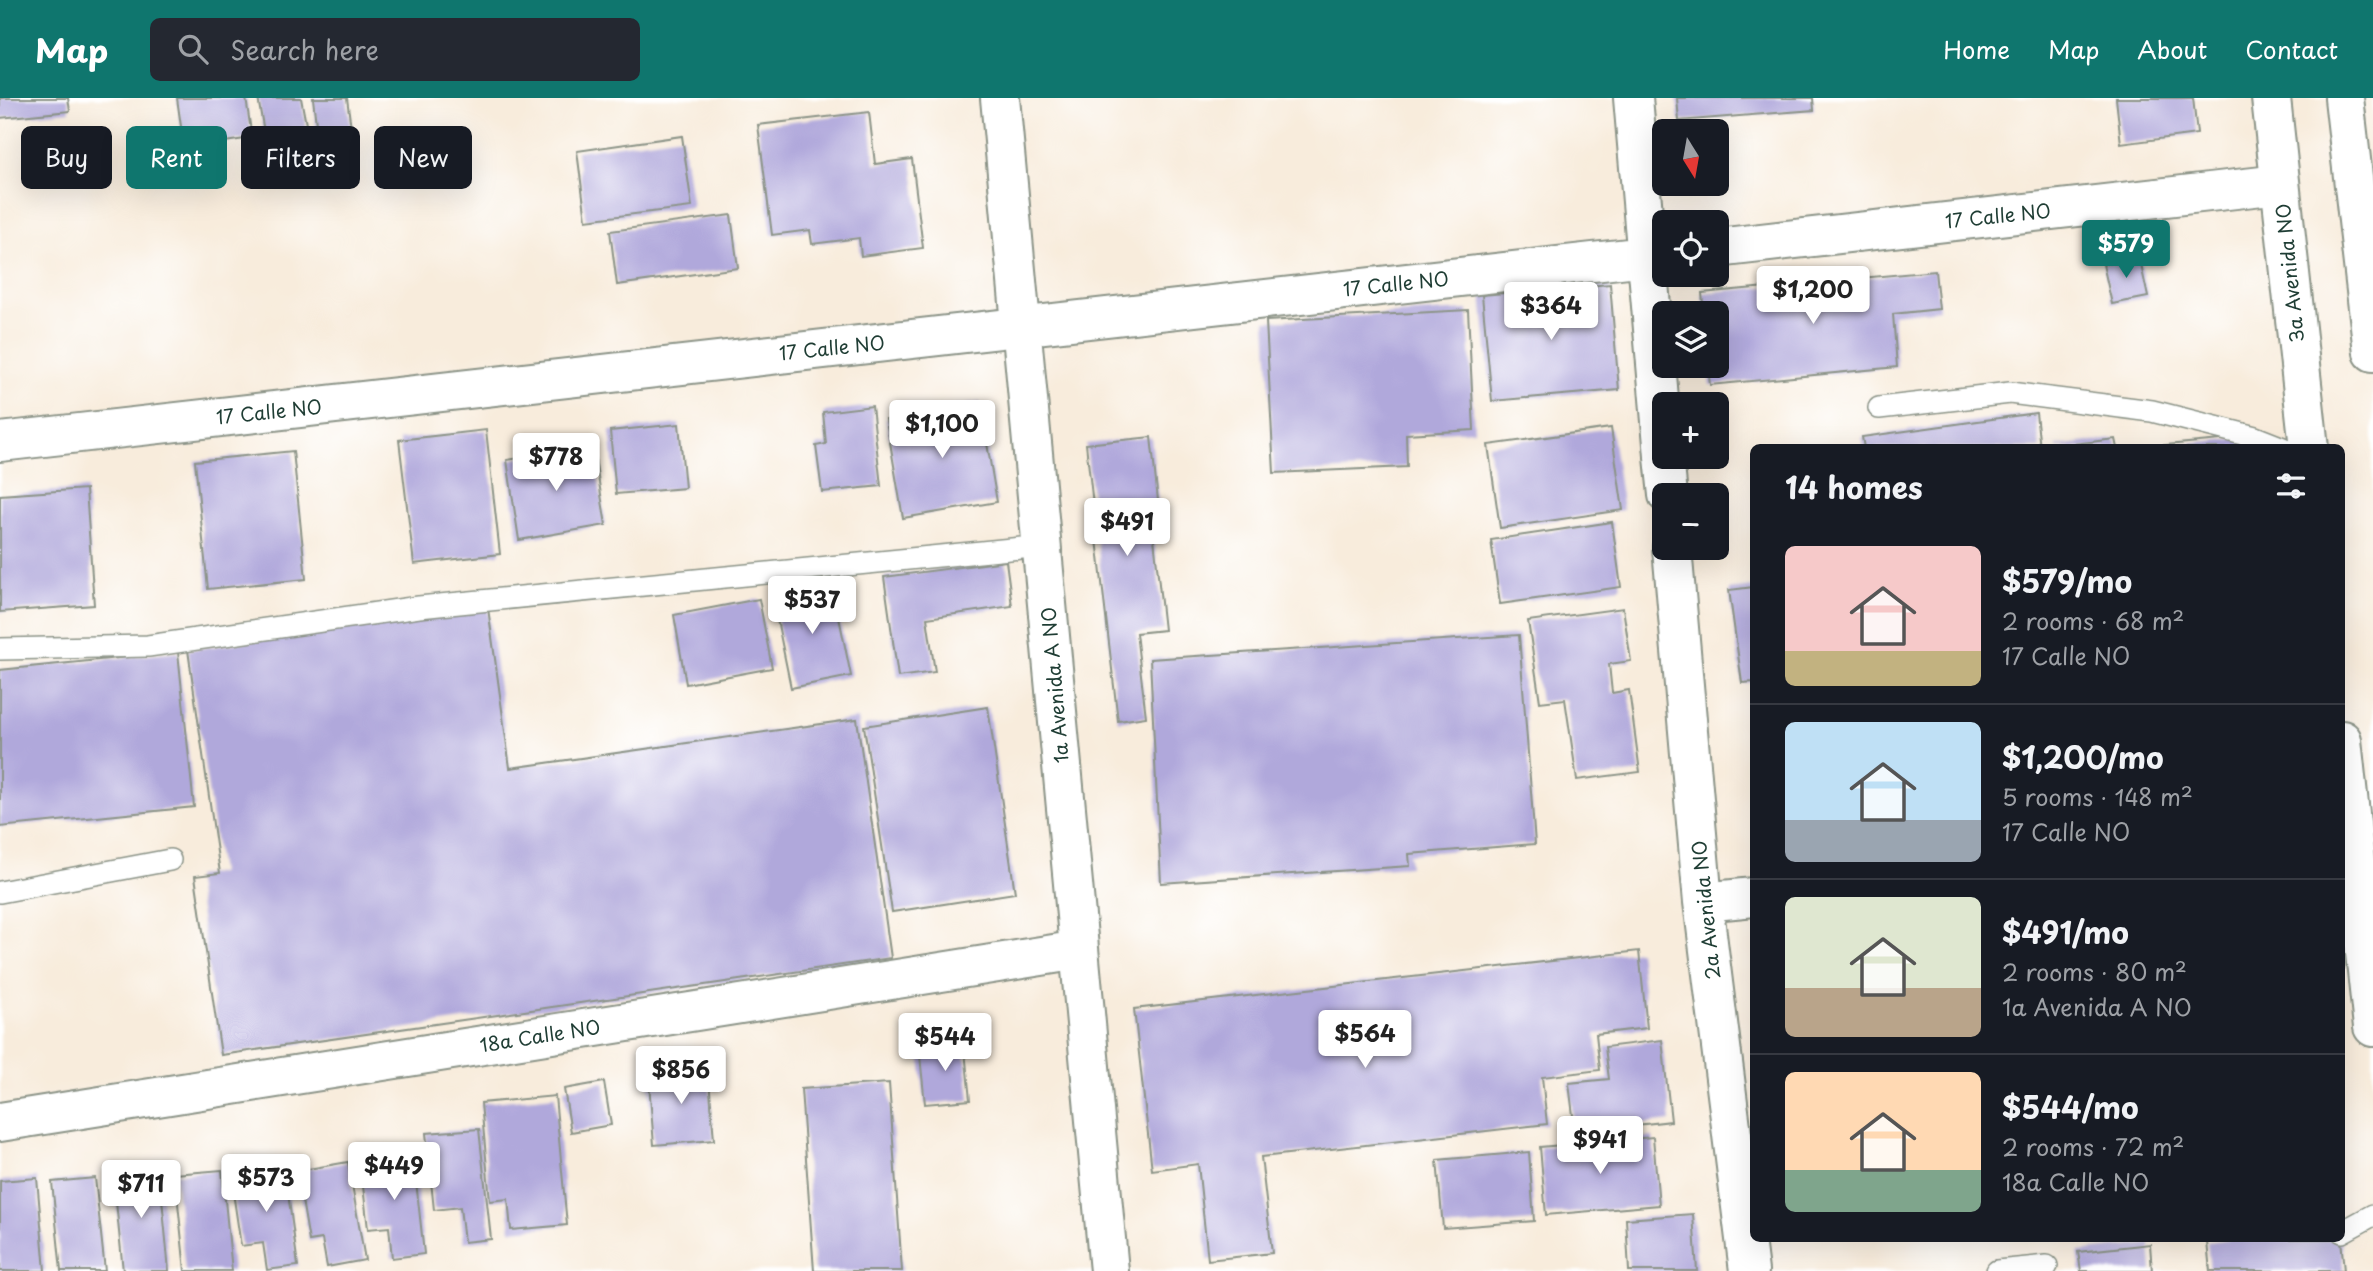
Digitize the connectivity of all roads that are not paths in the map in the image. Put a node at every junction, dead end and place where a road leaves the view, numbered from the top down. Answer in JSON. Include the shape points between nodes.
{"nodes":[{"id":1,"x":1000,"y":98,"type":"edge"},
{"id":2,"x":1633,"y":98,"type":"edge"},
{"id":3,"x":2271,"y":98,"type":"edge"},
{"id":4,"x":2344,"y":98,"type":"edge"},
{"id":5,"x":2363,"y":173,"type":"edge"},
{"id":6,"x":2280,"y":184,"type":"junction"},
{"id":7,"x":1652,"y":234,"type":"edge"},
{"id":8,"x":1729,"y":247,"type":"edge"},
{"id":9,"x":1652,"y":255,"type":"edge"},
{"id":10,"x":1656,"y":287,"type":"edge"},
{"id":11,"x":1021,"y":326,"type":"junction"},
{"id":12,"x":2373,"y":352,"type":"edge"},
{"id":13,"x":1661,"y":392,"type":"edge"},
{"id":14,"x":1879,"y":408,"type":"dead end"},
{"id":15,"x":0,"y":442,"type":"edge"},
{"id":16,"x":2273,"y":444,"type":"edge"},
{"id":17,"x":2309,"y":444,"type":"edge"},
{"id":18,"x":1042,"y":546,"type":"junction"},
{"id":19,"x":1673,"y":560,"type":"edge"},
{"id":20,"x":0,"y":649,"type":"edge"},
{"id":21,"x":2345,"y":808,"type":"edge"},
{"id":22,"x":2346,"y":831,"type":"edge"},
{"id":23,"x":170,"y":860,"type":"dead end"},
{"id":24,"x":0,"y":892,"type":"edge"},
{"id":25,"x":1750,"y":897,"type":"edge"},
{"id":26,"x":1703,"y":902,"type":"junction"},
{"id":27,"x":1079,"y":950,"type":"junction"},
{"id":28,"x":2373,"y":1027,"type":"edge"},
{"id":29,"x":0,"y":1122,"type":"edge"},
{"id":30,"x":2373,"y":1215,"type":"edge"},
{"id":31,"x":2345,"y":1230,"type":"edge"},
{"id":32,"x":2047,"y":1266,"type":"dead end"},
{"id":33,"x":1109,"y":1271,"type":"edge"},
{"id":34,"x":1749,"y":1271,"type":"edge"},
{"id":35,"x":1997,"y":1271,"type":"edge"}],
"edges":[{"from":1,"to":11,"type":"street","name":"1a Avenida A NO"},
{"from":2,"to":7,"type":"street"},
{"from":3,"to":6,"type":"street","name":"3a Avenida NO"},
{"from":4,"to":5,"type":"street"},
{"from":5,"to":12,"type":"street"},
{"from":6,"to":8,"type":"street","name":"17 Calle NO"},
{"from":6,"to":17,"type":"street","name":"3a Avenida NO"},
{"from":9,"to":11,"type":"street","name":"17 Calle NO"},
{"from":10,"to":13,"type":"street"},
{"from":11,"to":15,"type":"street","name":"17 Calle NO"},
{"from":11,"to":18,"type":"street","name":"1a Avenida A NO"},
{"from":14,"to":16,"type":"lane","via":[[2010,393],[2152,411]]},
{"from":18,"to":20,"type":"lane","via":[[419,607],[149,646]]},
{"from":18,"to":27,"type":"street","name":"1a Avenida A NO"},
{"from":19,"to":26,"type":"street","name":"2a Avenida NO"},
{"from":21,"to":22,"type":"street"},
{"from":22,"to":28,"type":"street"},
{"from":23,"to":24,"type":"lane"},
{"from":25,"to":26,"type":"street"},
{"from":26,"to":34,"type":"street","name":"2a Avenida NO"},
{"from":27,"to":29,"type":"street","name":"18a Calle NO"},
{"from":27,"to":33,"type":"street","name":"1a Avenida A NO"},
{"from":30,"to":31,"type":"lane"},
{"from":32,"to":35,"type":"lane"}]}
